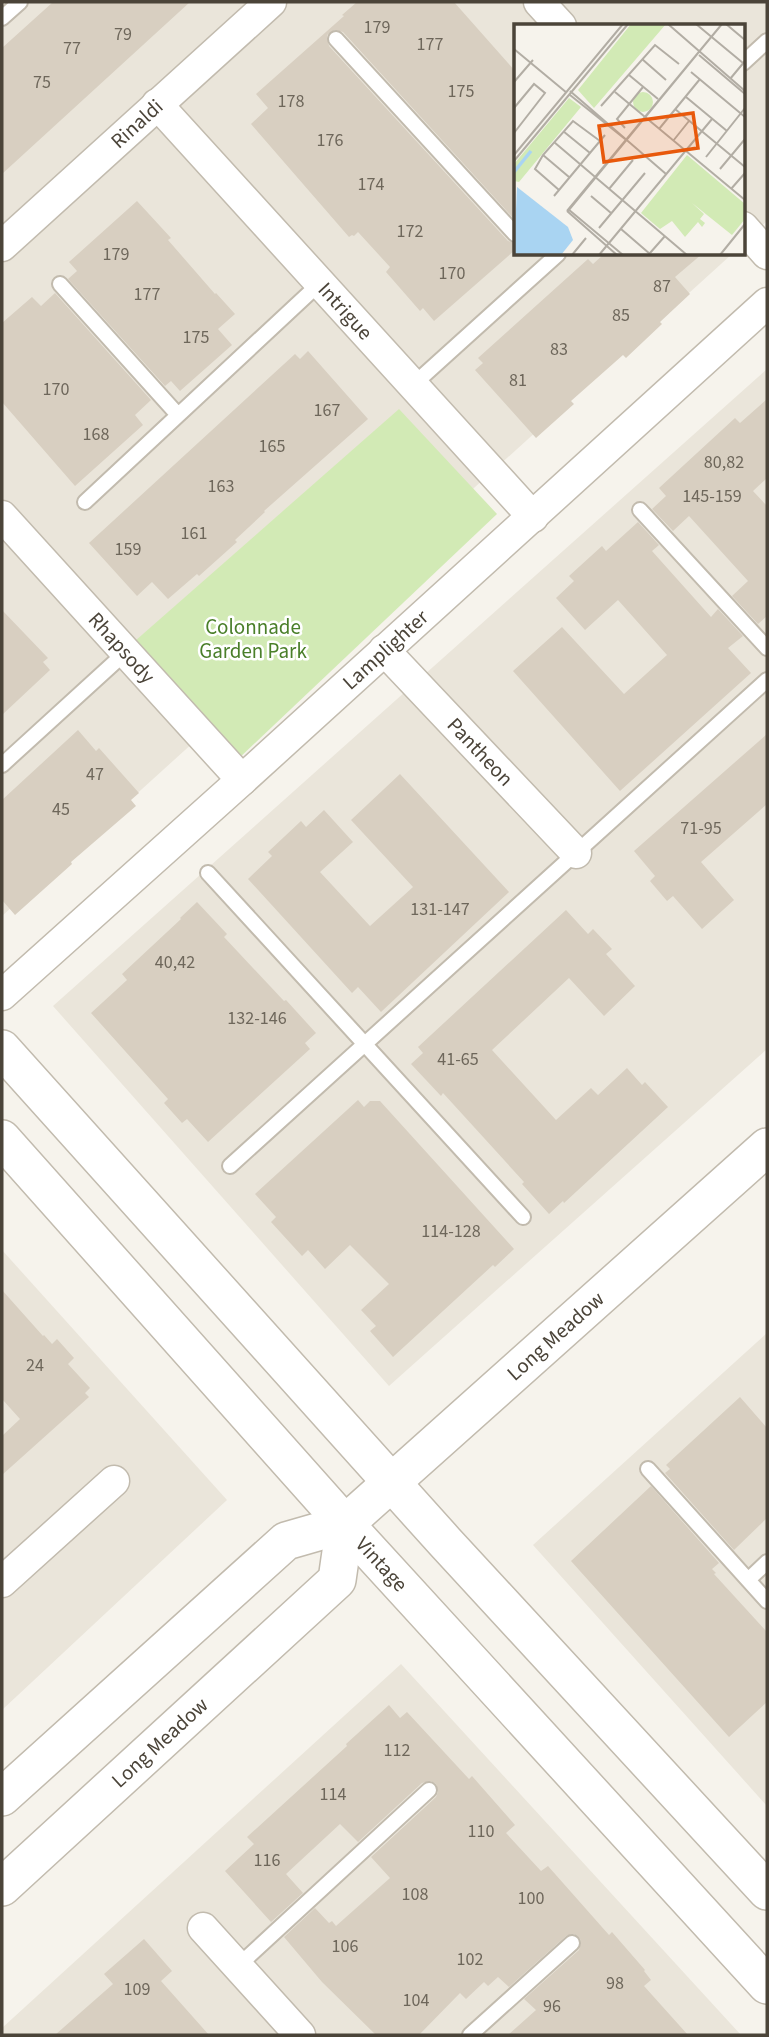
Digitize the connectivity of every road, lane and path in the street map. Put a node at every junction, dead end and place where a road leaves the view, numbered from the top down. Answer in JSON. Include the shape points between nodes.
{"nodes":[{"id":1,"x":20,"y":2,"type":"edge"},
{"id":2,"x":271,"y":2,"type":"edge"},
{"id":3,"x":539,"y":2,"type":"edge"},
{"id":4,"x":2,"y":18,"type":"edge"},
{"id":5,"x":559,"y":24,"type":"edge"},
{"id":6,"x":336,"y":39,"type":"dead end"},
{"id":7,"x":767,"y":41,"type":"edge"},
{"id":8,"x":744,"y":62,"type":"edge"},
{"id":9,"x":157,"y":104,"type":"junction"},
{"id":10,"x":744,"y":228,"type":"edge"},
{"id":11,"x":514,"y":233,"type":"edge"},
{"id":12,"x":2,"y":246,"type":"edge"},
{"id":13,"x":767,"y":254,"type":"edge"},
{"id":14,"x":536,"y":256,"type":"edge"},
{"id":15,"x":556,"y":256,"type":"edge"},
{"id":16,"x":545,"y":266,"type":"junction"},
{"id":17,"x":320,"y":283,"type":"junction"},
{"id":18,"x":60,"y":285,"type":"dead end"},
{"id":19,"x":767,"y":303,"type":"edge"},
{"id":20,"x":413,"y":385,"type":"junction"},
{"id":21,"x":178,"y":415,"type":"junction"},
{"id":22,"x":85,"y":502,"type":"dead end"},
{"id":23,"x":640,"y":510,"type":"dead end"},
{"id":24,"x":2,"y":516,"type":"edge"},
{"id":25,"x":533,"y":517,"type":"junction"},
{"id":26,"x":767,"y":648,"type":"edge"},
{"id":27,"x":384,"y":650,"type":"junction"},
{"id":28,"x":126,"y":652,"type":"junction"},
{"id":29,"x":767,"y":680,"type":"edge"},
{"id":30,"x":2,"y":765,"type":"edge"},
{"id":31,"x":243,"y":780,"type":"junction"},
{"id":32,"x":576,"y":853,"type":"junction"},
{"id":33,"x":208,"y":873,"type":"dead end"},
{"id":34,"x":2,"y":995,"type":"edge"},
{"id":35,"x":365,"y":1045,"type":"junction"},
{"id":36,"x":2,"y":1049,"type":"edge"},
{"id":37,"x":2,"y":1139,"type":"edge"},
{"id":38,"x":767,"y":1147,"type":"edge"},
{"id":39,"x":230,"y":1166,"type":"dead end"},
{"id":40,"x":523,"y":1217,"type":"dead end"},
{"id":41,"x":648,"y":1469,"type":"dead end"},
{"id":42,"x":114,"y":1481,"type":"dead end"},
{"id":43,"x":392,"y":1482,"type":"junction"},
{"id":44,"x":345,"y":1524,"type":"junction"},
{"id":45,"x":767,"y":1562,"type":"edge"},
{"id":46,"x":748,"y":1580,"type":"junction"},
{"id":47,"x":2,"y":1582,"type":"edge"},
{"id":48,"x":767,"y":1601,"type":"edge"},
{"id":49,"x":429,"y":1790,"type":"dead end"},
{"id":50,"x":2,"y":1797,"type":"edge"},
{"id":51,"x":2,"y":1887,"type":"edge"},
{"id":52,"x":767,"y":1891,"type":"edge"},
{"id":53,"x":204,"y":1928,"type":"dead end"},
{"id":54,"x":572,"y":1942,"type":"dead end"},
{"id":55,"x":238,"y":1966,"type":"junction"},
{"id":56,"x":767,"y":1985,"type":"edge"},
{"id":57,"x":300,"y":2035,"type":"edge"},
{"id":58,"x":470,"y":2035,"type":"edge"}],
"edges":[{"from":1,"to":4,"type":"lane"},
{"from":2,"to":9,"type":"street","name":"Rinaldi"},
{"from":3,"to":5,"type":"street"},
{"from":6,"to":11,"type":"lane"},
{"from":7,"to":8,"type":"lane"},
{"from":9,"to":12,"type":"street","name":"Rinaldi"},
{"from":9,"to":17,"type":"street","name":"Intrigue"},
{"from":10,"to":13,"type":"street"},
{"from":14,"to":16,"type":"lane"},
{"from":15,"to":16,"type":"lane"},
{"from":16,"to":20,"type":"lane"},
{"from":17,"to":20,"type":"street","name":"Intrigue"},
{"from":17,"to":21,"type":"lane"},
{"from":18,"to":21,"type":"lane"},
{"from":19,"to":25,"type":"street","name":"Lamplighter"},
{"from":20,"to":25,"type":"street","name":"Intrigue"},
{"from":21,"to":22,"type":"lane"},
{"from":23,"to":26,"type":"lane"},
{"from":24,"to":28,"type":"street","name":"Rhapsody"},
{"from":25,"to":27,"type":"street","name":"Lamplighter"},
{"from":27,"to":31,"type":"street","name":"Lamplighter"},
{"from":27,"to":32,"type":"street","name":"Pantheon"},
{"from":28,"to":30,"type":"lane"},
{"from":28,"to":31,"type":"street","name":"Rhapsody"},
{"from":29,"to":32,"type":"lane"},
{"from":31,"to":34,"type":"street","name":"Lamplighter"},
{"from":32,"to":35,"type":"lane"},
{"from":33,"to":35,"type":"lane"},
{"from":35,"to":39,"type":"lane"},
{"from":35,"to":40,"type":"lane"},
{"from":36,"to":43,"type":"street"},
{"from":37,"to":44,"type":"street","name":"Vintage"},
{"from":38,"to":43,"type":"street","name":"Long Meadow"},
{"from":41,"to":46,"type":"lane"},
{"from":42,"to":47,"type":"street"},
{"from":43,"to":44,"type":"street","name":"Long Meadow"},
{"from":43,"to":52,"type":"street"},
{"from":44,"to":50,"type":"street","name":"Long Meadow","via":[[286,1541]]},
{"from":44,"to":51,"type":"street","name":"Long Meadow","via":[[337,1580]]},
{"from":44,"to":56,"type":"street","name":"Vintage"},
{"from":45,"to":46,"type":"lane"},
{"from":46,"to":48,"type":"lane"},
{"from":49,"to":55,"type":"lane"},
{"from":53,"to":55,"type":"street"},
{"from":54,"to":58,"type":"lane"},
{"from":55,"to":57,"type":"street"}]}
